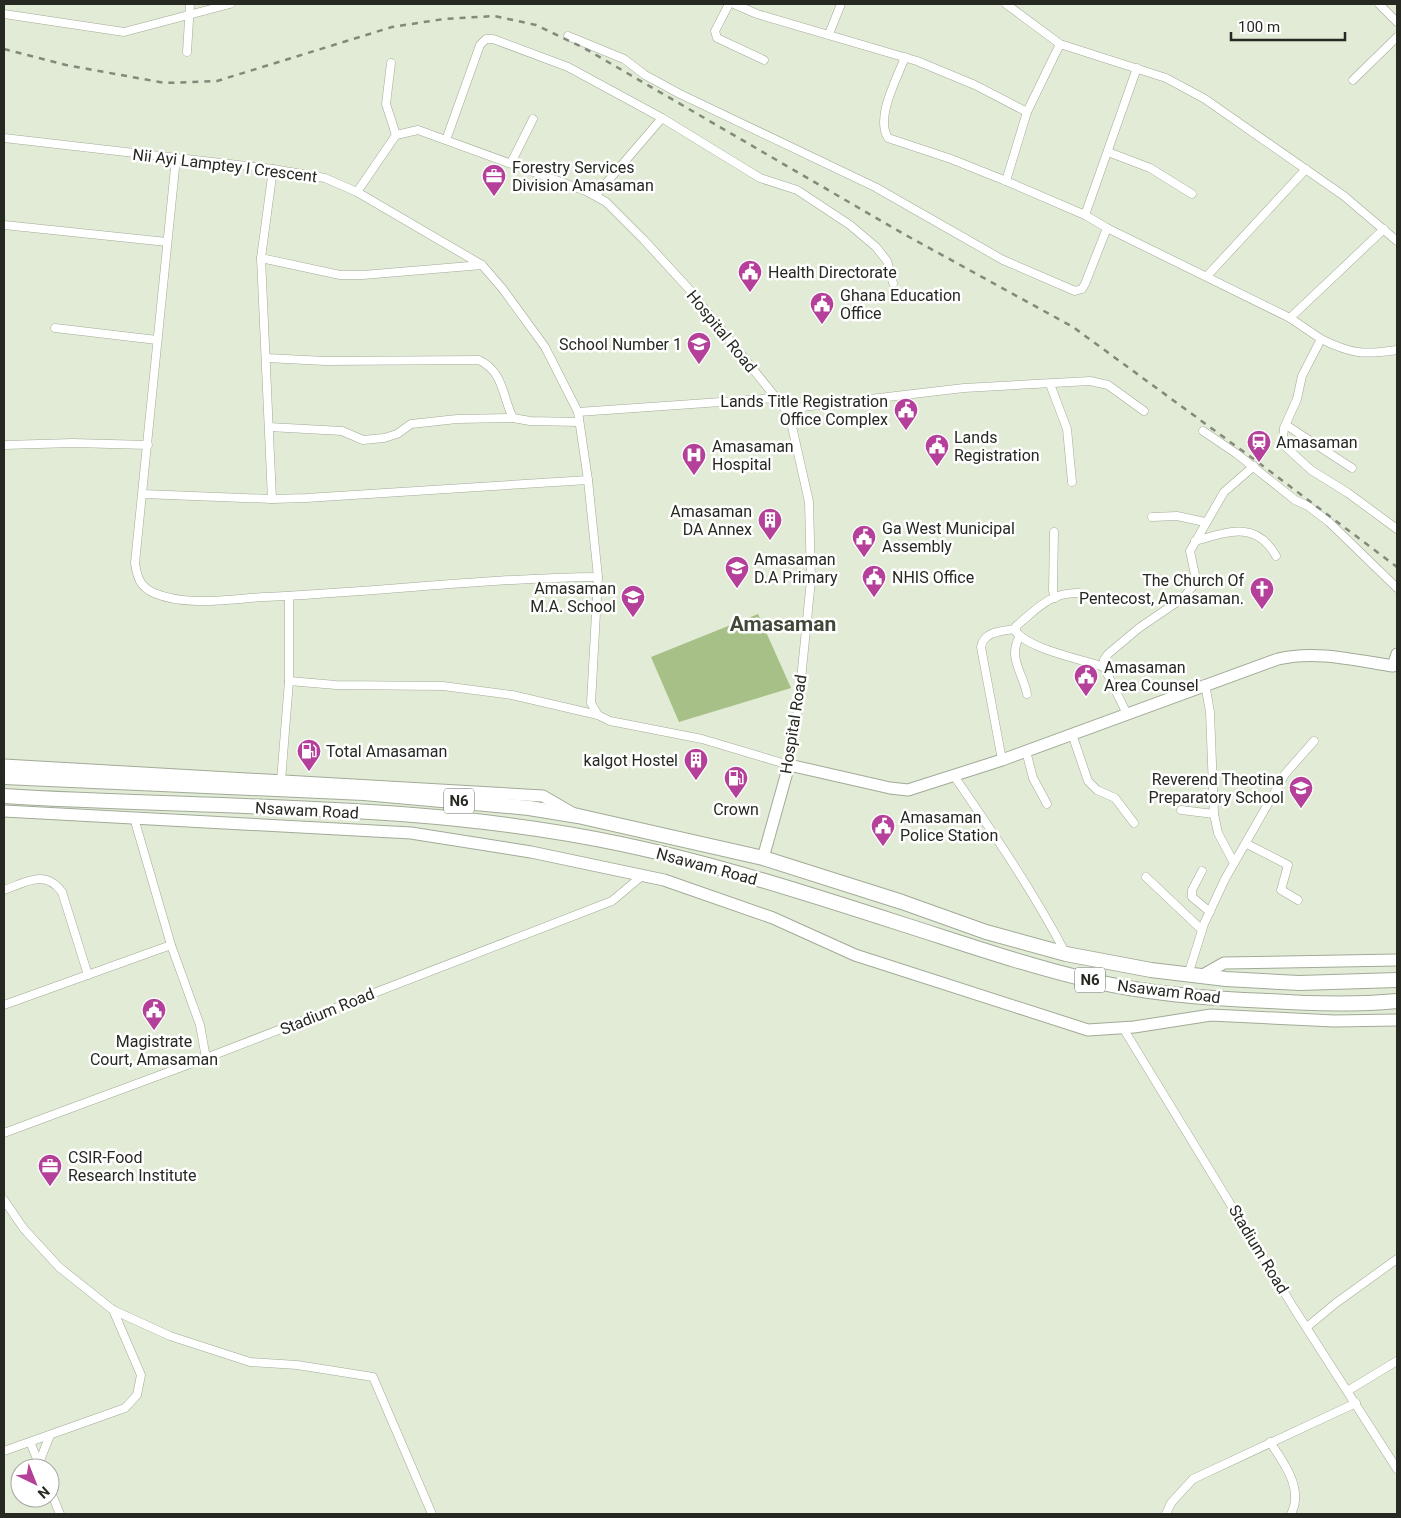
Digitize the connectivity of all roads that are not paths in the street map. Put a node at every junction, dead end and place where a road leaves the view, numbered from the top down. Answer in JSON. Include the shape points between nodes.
{"nodes":[{"id":1,"x":190,"y":4,"type":"edge"},
{"id":2,"x":230,"y":4,"type":"edge"},
{"id":3,"x":729,"y":4,"type":"edge"},
{"id":4,"x":841,"y":4,"type":"edge"},
{"id":5,"x":1006,"y":4,"type":"edge"},
{"id":6,"x":1379,"y":4,"type":"edge"},
{"id":7,"x":738,"y":5,"type":"edge"},
{"id":8,"x":4,"y":14,"type":"edge"},
{"id":9,"x":190,"y":14,"type":"junction"},
{"id":10,"x":1397,"y":22,"type":"edge"},
{"id":11,"x":829,"y":34,"type":"junction"},
{"id":12,"x":568,"y":36,"type":"dead end"},
{"id":13,"x":1397,"y":37,"type":"edge"},
{"id":14,"x":1060,"y":44,"type":"junction"},
{"id":15,"x":187,"y":52,"type":"dead end"},
{"id":16,"x":905,"y":57,"type":"junction"},
{"id":17,"x":764,"y":60,"type":"dead end"},
{"id":18,"x":391,"y":63,"type":"dead end"},
{"id":19,"x":1137,"y":68,"type":"junction"},
{"id":20,"x":1353,"y":80,"type":"dead end"},
{"id":21,"x":1027,"y":112,"type":"junction"},
{"id":22,"x":533,"y":118,"type":"dead end"},
{"id":23,"x":662,"y":118,"type":"junction"},
{"id":24,"x":396,"y":135,"type":"junction"},
{"id":25,"x":4,"y":138,"type":"edge"},
{"id":26,"x":446,"y":140,"type":"junction"},
{"id":27,"x":1108,"y":152,"type":"junction"},
{"id":28,"x":176,"y":158,"type":"junction"},
{"id":29,"x":511,"y":163,"type":"junction"},
{"id":30,"x":273,"y":169,"type":"junction"},
{"id":31,"x":1306,"y":169,"type":"junction"},
{"id":32,"x":1006,"y":181,"type":"junction"},
{"id":33,"x":357,"y":192,"type":"junction"},
{"id":34,"x":1192,"y":194,"type":"dead end"},
{"id":35,"x":596,"y":195,"type":"junction"},
{"id":36,"x":1085,"y":215,"type":"junction"},
{"id":37,"x":4,"y":225,"type":"edge"},
{"id":38,"x":1107,"y":228,"type":"junction"},
{"id":39,"x":1384,"y":229,"type":"junction"},
{"id":40,"x":1397,"y":240,"type":"edge"},
{"id":41,"x":167,"y":242,"type":"junction"},
{"id":42,"x":261,"y":258,"type":"junction"},
{"id":43,"x":482,"y":265,"type":"junction"},
{"id":44,"x":1207,"y":276,"type":"junction"},
{"id":45,"x":893,"y":283,"type":"dead end"},
{"id":46,"x":1290,"y":318,"type":"junction"},
{"id":47,"x":55,"y":328,"type":"dead end"},
{"id":48,"x":1321,"y":339,"type":"junction"},
{"id":49,"x":157,"y":340,"type":"junction"},
{"id":50,"x":1397,"y":350,"type":"edge"},
{"id":51,"x":266,"y":358,"type":"junction"},
{"id":52,"x":1050,"y":384,"type":"junction"},
{"id":53,"x":777,"y":398,"type":"junction"},
{"id":54,"x":785,"y":409,"type":"junction"},
{"id":55,"x":1144,"y":410,"type":"dead end"},
{"id":56,"x":578,"y":412,"type":"junction"},
{"id":57,"x":514,"y":418,"type":"junction"},
{"id":58,"x":579,"y":422,"type":"junction"},
{"id":59,"x":1286,"y":425,"type":"junction"},
{"id":60,"x":269,"y":427,"type":"junction"},
{"id":61,"x":1203,"y":430,"type":"dead end"},
{"id":62,"x":4,"y":445,"type":"edge"},
{"id":63,"x":148,"y":445,"type":"junction"},
{"id":64,"x":1254,"y":466,"type":"junction"},
{"id":65,"x":1352,"y":468,"type":"dead end"},
{"id":66,"x":588,"y":480,"type":"junction"},
{"id":67,"x":1072,"y":482,"type":"dead end"},
{"id":68,"x":143,"y":494,"type":"junction"},
{"id":69,"x":272,"y":499,"type":"junction"},
{"id":70,"x":1152,"y":517,"type":"dead end"},
{"id":71,"x":1205,"y":522,"type":"junction"},
{"id":72,"x":1397,"y":529,"type":"edge"},
{"id":73,"x":1054,"y":532,"type":"dead end"},
{"id":74,"x":1195,"y":541,"type":"junction"},
{"id":75,"x":1276,"y":556,"type":"dead end"},
{"id":76,"x":598,"y":577,"type":"junction"},
{"id":77,"x":1397,"y":588,"type":"edge"},
{"id":78,"x":1079,"y":593,"type":"dead end"},
{"id":79,"x":289,"y":596,"type":"junction"},
{"id":80,"x":1055,"y":598,"type":"junction"},
{"id":81,"x":1018,"y":632,"type":"junction"},
{"id":82,"x":1397,"y":654,"type":"edge"},
{"id":83,"x":1104,"y":667,"type":"junction"},
{"id":84,"x":1395,"y":667,"type":"edge"},
{"id":85,"x":288,"y":681,"type":"junction"},
{"id":86,"x":1206,"y":684,"type":"junction"},
{"id":87,"x":1027,"y":694,"type":"dead end"},
{"id":88,"x":1127,"y":714,"type":"junction"},
{"id":89,"x":598,"y":715,"type":"junction"},
{"id":90,"x":1072,"y":734,"type":"junction"},
{"id":91,"x":1314,"y":741,"type":"dead end"},
{"id":92,"x":1026,"y":751,"type":"junction"},
{"id":93,"x":1002,"y":760,"type":"junction"},
{"id":94,"x":789,"y":764,"type":"junction"},
{"id":95,"x":4,"y":765,"type":"edge"},
{"id":96,"x":954,"y":776,"type":"junction"},
{"id":97,"x":4,"y":777,"type":"edge"},
{"id":98,"x":281,"y":780,"type":"junction"},
{"id":99,"x":4,"y":796,"type":"edge"},
{"id":100,"x":1047,"y":804,"type":"dead end"},
{"id":101,"x":1181,"y":810,"type":"dead end"},
{"id":102,"x":4,"y":811,"type":"edge"},
{"id":103,"x":1214,"y":814,"type":"junction"},
{"id":104,"x":578,"y":816,"type":"junction"},
{"id":105,"x":134,"y":818,"type":"junction"},
{"id":106,"x":1134,"y":823,"type":"dead end"},
{"id":107,"x":1247,"y":844,"type":"junction"},
{"id":108,"x":763,"y":858,"type":"junction"},
{"id":109,"x":1234,"y":863,"type":"junction"},
{"id":110,"x":1202,"y":871,"type":"dead end"},
{"id":111,"x":642,"y":875,"type":"junction"},
{"id":112,"x":1146,"y":877,"type":"dead end"},
{"id":113,"x":4,"y":890,"type":"edge"},
{"id":114,"x":1298,"y":900,"type":"dead end"},
{"id":115,"x":1210,"y":912,"type":"junction"},
{"id":116,"x":1202,"y":930,"type":"junction"},
{"id":117,"x":171,"y":945,"type":"junction"},
{"id":118,"x":1066,"y":954,"type":"junction"},
{"id":119,"x":1397,"y":960,"type":"edge"},
{"id":120,"x":88,"y":975,"type":"junction"},
{"id":121,"x":1195,"y":976,"type":"junction"},
{"id":122,"x":1397,"y":980,"type":"edge"},
{"id":123,"x":1397,"y":1001,"type":"edge"},
{"id":124,"x":4,"y":1004,"type":"edge"},
{"id":125,"x":1397,"y":1020,"type":"edge"},
{"id":126,"x":1123,"y":1028,"type":"junction"},
{"id":127,"x":206,"y":1058,"type":"junction"},
{"id":128,"x":4,"y":1133,"type":"edge"},
{"id":129,"x":4,"y":1200,"type":"edge"},
{"id":130,"x":1397,"y":1259,"type":"edge"},
{"id":131,"x":113,"y":1310,"type":"junction"},
{"id":132,"x":1307,"y":1328,"type":"junction"},
{"id":133,"x":1397,"y":1361,"type":"edge"},
{"id":134,"x":1349,"y":1390,"type":"junction"},
{"id":135,"x":1356,"y":1403,"type":"junction"},
{"id":136,"x":50,"y":1435,"type":"junction"},
{"id":137,"x":30,"y":1442,"type":"junction"},
{"id":138,"x":1270,"y":1442,"type":"junction"},
{"id":139,"x":4,"y":1451,"type":"edge"},
{"id":140,"x":37,"y":1458,"type":"edge"},
{"id":141,"x":43,"y":1458,"type":"edge"},
{"id":142,"x":1397,"y":1469,"type":"edge"},
{"id":143,"x":432,"y":1514,"type":"edge"},
{"id":144,"x":1166,"y":1514,"type":"edge"},
{"id":145,"x":1291,"y":1514,"type":"edge"}],
"edges":[{"from":1,"to":9,"type":"street"},
{"from":2,"to":9,"type":"street"},
{"from":3,"to":17,"type":"street","via":[[715,31],[717,38]]},
{"from":4,"to":11,"type":"street"},
{"from":5,"to":14,"type":"street"},
{"from":6,"to":10,"type":"street"},
{"from":7,"to":11,"type":"street"},
{"from":8,"to":9,"type":"street","via":[[119,32]]},
{"from":9,"to":15,"type":"street"},
{"from":11,"to":16,"type":"street"},
{"from":12,"to":38,"type":"street","via":[[624,59],[680,94],[875,187],[1003,260],[1075,291],[1085,284]]},
{"from":13,"to":20,"type":"street"},
{"from":14,"to":19,"type":"street"},
{"from":14,"to":21,"type":"street"},
{"from":16,"to":21,"type":"street","via":[[975,85]]},
{"from":16,"to":32,"type":"street","via":[[883,117],[883,130],[888,138],[951,158]]},
{"from":18,"to":24,"type":"street","via":[[386,104]]},
{"from":19,"to":27,"type":"street"},
{"from":19,"to":31,"type":"street","via":[[1166,78],[1205,99]]},
{"from":21,"to":32,"type":"street"},
{"from":22,"to":29,"type":"street"},
{"from":23,"to":26,"type":"street","via":[[568,67],[486,39],[480,45]]},
{"from":23,"to":35,"type":"street"},
{"from":23,"to":45,"type":"street","via":[[760,178],[797,190],[850,225],[887,261]]},
{"from":24,"to":26,"type":"street","name":"Hospital Road","via":[[418,130]]},
{"from":24,"to":33,"type":"street"},
{"from":25,"to":28,"type":"street","name":"Nii Ayi Lamptey I Crescent"},
{"from":26,"to":29,"type":"street","name":"Hospital Road"},
{"from":27,"to":34,"type":"street","via":[[1150,168]]},
{"from":27,"to":36,"type":"street"},
{"from":28,"to":30,"type":"street","name":"Nii Ayi Lamptey I Crescent"},
{"from":28,"to":41,"type":"street"},
{"from":29,"to":35,"type":"street","name":"Hospital Road"},
{"from":30,"to":33,"type":"street","name":"Nii Ayi Lamptey I Crescent","via":[[325,178]]},
{"from":30,"to":42,"type":"street"},
{"from":31,"to":39,"type":"street"},
{"from":31,"to":44,"type":"street"},
{"from":32,"to":36,"type":"street"},
{"from":33,"to":43,"type":"street","name":"Nii Ayi Lamptey I Crescent"},
{"from":35,"to":53,"type":"street","name":"Hospital Road","via":[[644,240]]},
{"from":36,"to":38,"type":"street"},
{"from":37,"to":41,"type":"street"},
{"from":38,"to":44,"type":"street"},
{"from":39,"to":40,"type":"street"},
{"from":39,"to":46,"type":"street"},
{"from":41,"to":49,"type":"street"},
{"from":42,"to":43,"type":"street","via":[[340,275]]},
{"from":42,"to":51,"type":"street"},
{"from":43,"to":56,"type":"street","name":"Nii Ayi Lamptey I Crescent","via":[[545,347]]},
{"from":44,"to":46,"type":"street"},
{"from":46,"to":48,"type":"street"},
{"from":47,"to":49,"type":"street"},
{"from":48,"to":50,"type":"street","via":[[1345,351],[1373,353]]},
{"from":48,"to":59,"type":"street","via":[[1302,376]]},
{"from":49,"to":63,"type":"street"},
{"from":51,"to":57,"type":"street","via":[[479,360],[497,375]]},
{"from":51,"to":60,"type":"street"},
{"from":52,"to":54,"type":"street","via":[[930,391]]},
{"from":52,"to":55,"type":"street","via":[[1099,381]]},
{"from":52,"to":67,"type":"street","via":[[1066,428]]},
{"from":53,"to":54,"type":"street","name":"Hospital Road"},
{"from":53,"to":56,"type":"street"},
{"from":54,"to":94,"type":"street","name":"Hospital Road","via":[[791,422],[809,502],[811,580]]},
{"from":56,"to":58,"type":"street","name":"Nii Ayi Lamptey I Crescent"},
{"from":57,"to":58,"type":"street"},
{"from":57,"to":60,"type":"street","via":[[411,424],[398,434],[363,440],[342,431]]},
{"from":58,"to":66,"type":"street","name":"Nii Ayi Lamptey I Crescent"},
{"from":59,"to":65,"type":"street"},
{"from":59,"to":72,"type":"street","via":[[1282,439],[1310,470]]},
{"from":60,"to":69,"type":"street"},
{"from":61,"to":64,"type":"street"},
{"from":62,"to":63,"type":"street"},
{"from":63,"to":68,"type":"street"},
{"from":64,"to":71,"type":"street","via":[[1224,492]]},
{"from":64,"to":77,"type":"street","via":[[1295,500],[1329,522]]},
{"from":66,"to":69,"type":"street"},
{"from":66,"to":76,"type":"street","name":"Nii Ayi Lamptey I Crescent"},
{"from":68,"to":69,"type":"street"},
{"from":68,"to":79,"type":"street","via":[[136,563],[137,576],[144,587],[155,594],[195,600]]},
{"from":70,"to":71,"type":"street","via":[[1177,516]]},
{"from":71,"to":74,"type":"street"},
{"from":73,"to":80,"type":"street"},
{"from":74,"to":75,"type":"street","via":[[1231,531],[1247,532],[1262,537]]},
{"from":74,"to":83,"type":"street","via":[[1190,551],[1195,575],[1193,586],[1183,598],[1108,654]]},
{"from":76,"to":79,"type":"street","via":[[531,577]]},
{"from":76,"to":89,"type":"street","name":"Nii Ayi Lamptey I Crescent","via":[[591,703]]},
{"from":78,"to":80,"type":"street"},
{"from":79,"to":85,"type":"street"},
{"from":80,"to":81,"type":"street","via":[[1037,607]]},
{"from":81,"to":83,"type":"street","via":[[1039,646]]},
{"from":81,"to":87,"type":"street","via":[[1014,663]]},
{"from":81,"to":93,"type":"street","via":[[991,634],[984,638],[981,646]]},
{"from":82,"to":84,"type":"main road"},
{"from":83,"to":88,"type":"street"},
{"from":84,"to":86,"type":"main road","via":[[1298,654]]},
{"from":85,"to":89,"type":"street","via":[[443,686],[512,695]]},
{"from":85,"to":98,"type":"street"},
{"from":86,"to":88,"type":"main road"},
{"from":86,"to":103,"type":"street"},
{"from":88,"to":90,"type":"main road"},
{"from":89,"to":94,"type":"street","via":[[610,721],[702,739]]},
{"from":90,"to":92,"type":"main road"},
{"from":90,"to":106,"type":"street","via":[[1088,780],[1097,790],[1115,798]]},
{"from":91,"to":107,"type":"street","via":[[1288,770]]},
{"from":92,"to":93,"type":"main road"},
{"from":92,"to":100,"type":"street","via":[[1033,778]]},
{"from":93,"to":96,"type":"main road"},
{"from":94,"to":96,"type":"main road","via":[[908,790]]},
{"from":94,"to":108,"type":"main road","name":"Hospital Road"},
{"from":95,"to":98,"type":"main road"},
{"from":96,"to":118,"type":"street","via":[[1004,848]]},
{"from":97,"to":104,"type":"highway","name":"Nsawam Road","number":"N6","via":[[364,793],[529,808]]},
{"from":98,"to":104,"type":"main road","via":[[543,796]]},
{"from":99,"to":123,"type":"highway","name":"Nsawam Road","number":"N6","via":[[385,813],[510,825],[618,843],[700,863],[994,954],[1094,981],[1235,1000],[1330,1004]]},
{"from":101,"to":103,"type":"street"},
{"from":102,"to":105,"type":"main road"},
{"from":103,"to":109,"type":"street","via":[[1218,833]]},
{"from":104,"to":108,"type":"highway","name":"Nsawam Road","number":"N6"},
{"from":105,"to":111,"type":"main road","via":[[412,833],[531,852]]},
{"from":105,"to":117,"type":"street"},
{"from":107,"to":109,"type":"street"},
{"from":107,"to":114,"type":"street","via":[[1288,865],[1281,890]]},
{"from":108,"to":118,"type":"highway","name":"Nsawam Road","number":"N6","via":[[986,932]]},
{"from":109,"to":115,"type":"street"},
{"from":110,"to":115,"type":"street","via":[[1192,890],[1192,897]]},
{"from":111,"to":126,"type":"main road","via":[[773,918],[855,955],[999,1002],[1088,1030]]},
{"from":111,"to":127,"type":"street","name":"Stadium Road","via":[[612,901]]},
{"from":112,"to":116,"type":"street"},
{"from":113,"to":120,"type":"street","via":[[42,878],[54,882],[62,892]]},
{"from":115,"to":116,"type":"street"},
{"from":116,"to":121,"type":"street"},
{"from":117,"to":120,"type":"street"},
{"from":117,"to":127,"type":"street","via":[[200,1025]]},
{"from":118,"to":121,"type":"highway","name":"Nsawam Road","number":"N6"},
{"from":119,"to":121,"type":"main road","via":[[1224,963]]},
{"from":120,"to":124,"type":"street"},
{"from":121,"to":122,"type":"highway","name":"Nsawam Road","number":"N6","via":[[1299,983]]},
{"from":125,"to":126,"type":"main road","via":[[1334,1021],[1211,1015]]},
{"from":126,"to":132,"type":"street","name":"Stadium Road"},
{"from":127,"to":128,"type":"street","name":"Stadium Road"},
{"from":129,"to":131,"type":"street","via":[[24,1229],[59,1267]]},
{"from":130,"to":132,"type":"street"},
{"from":131,"to":136,"type":"street","via":[[141,1375],[137,1395],[125,1408]]},
{"from":131,"to":143,"type":"street","via":[[170,1336],[250,1362],[373,1377]]},
{"from":132,"to":134,"type":"street","name":"Stadium Road"},
{"from":133,"to":134,"type":"street"},
{"from":134,"to":135,"type":"street","name":"Stadium Road"},
{"from":135,"to":138,"type":"street"},
{"from":135,"to":142,"type":"street","name":"Stadium Road"},
{"from":136,"to":137,"type":"street"},
{"from":136,"to":141,"type":"street"},
{"from":137,"to":139,"type":"street"},
{"from":137,"to":140,"type":"street"},
{"from":138,"to":144,"type":"street","via":[[1194,1479],[1171,1503]]},
{"from":138,"to":145,"type":"street","via":[[1285,1464],[1294,1486],[1296,1498]]}]}
